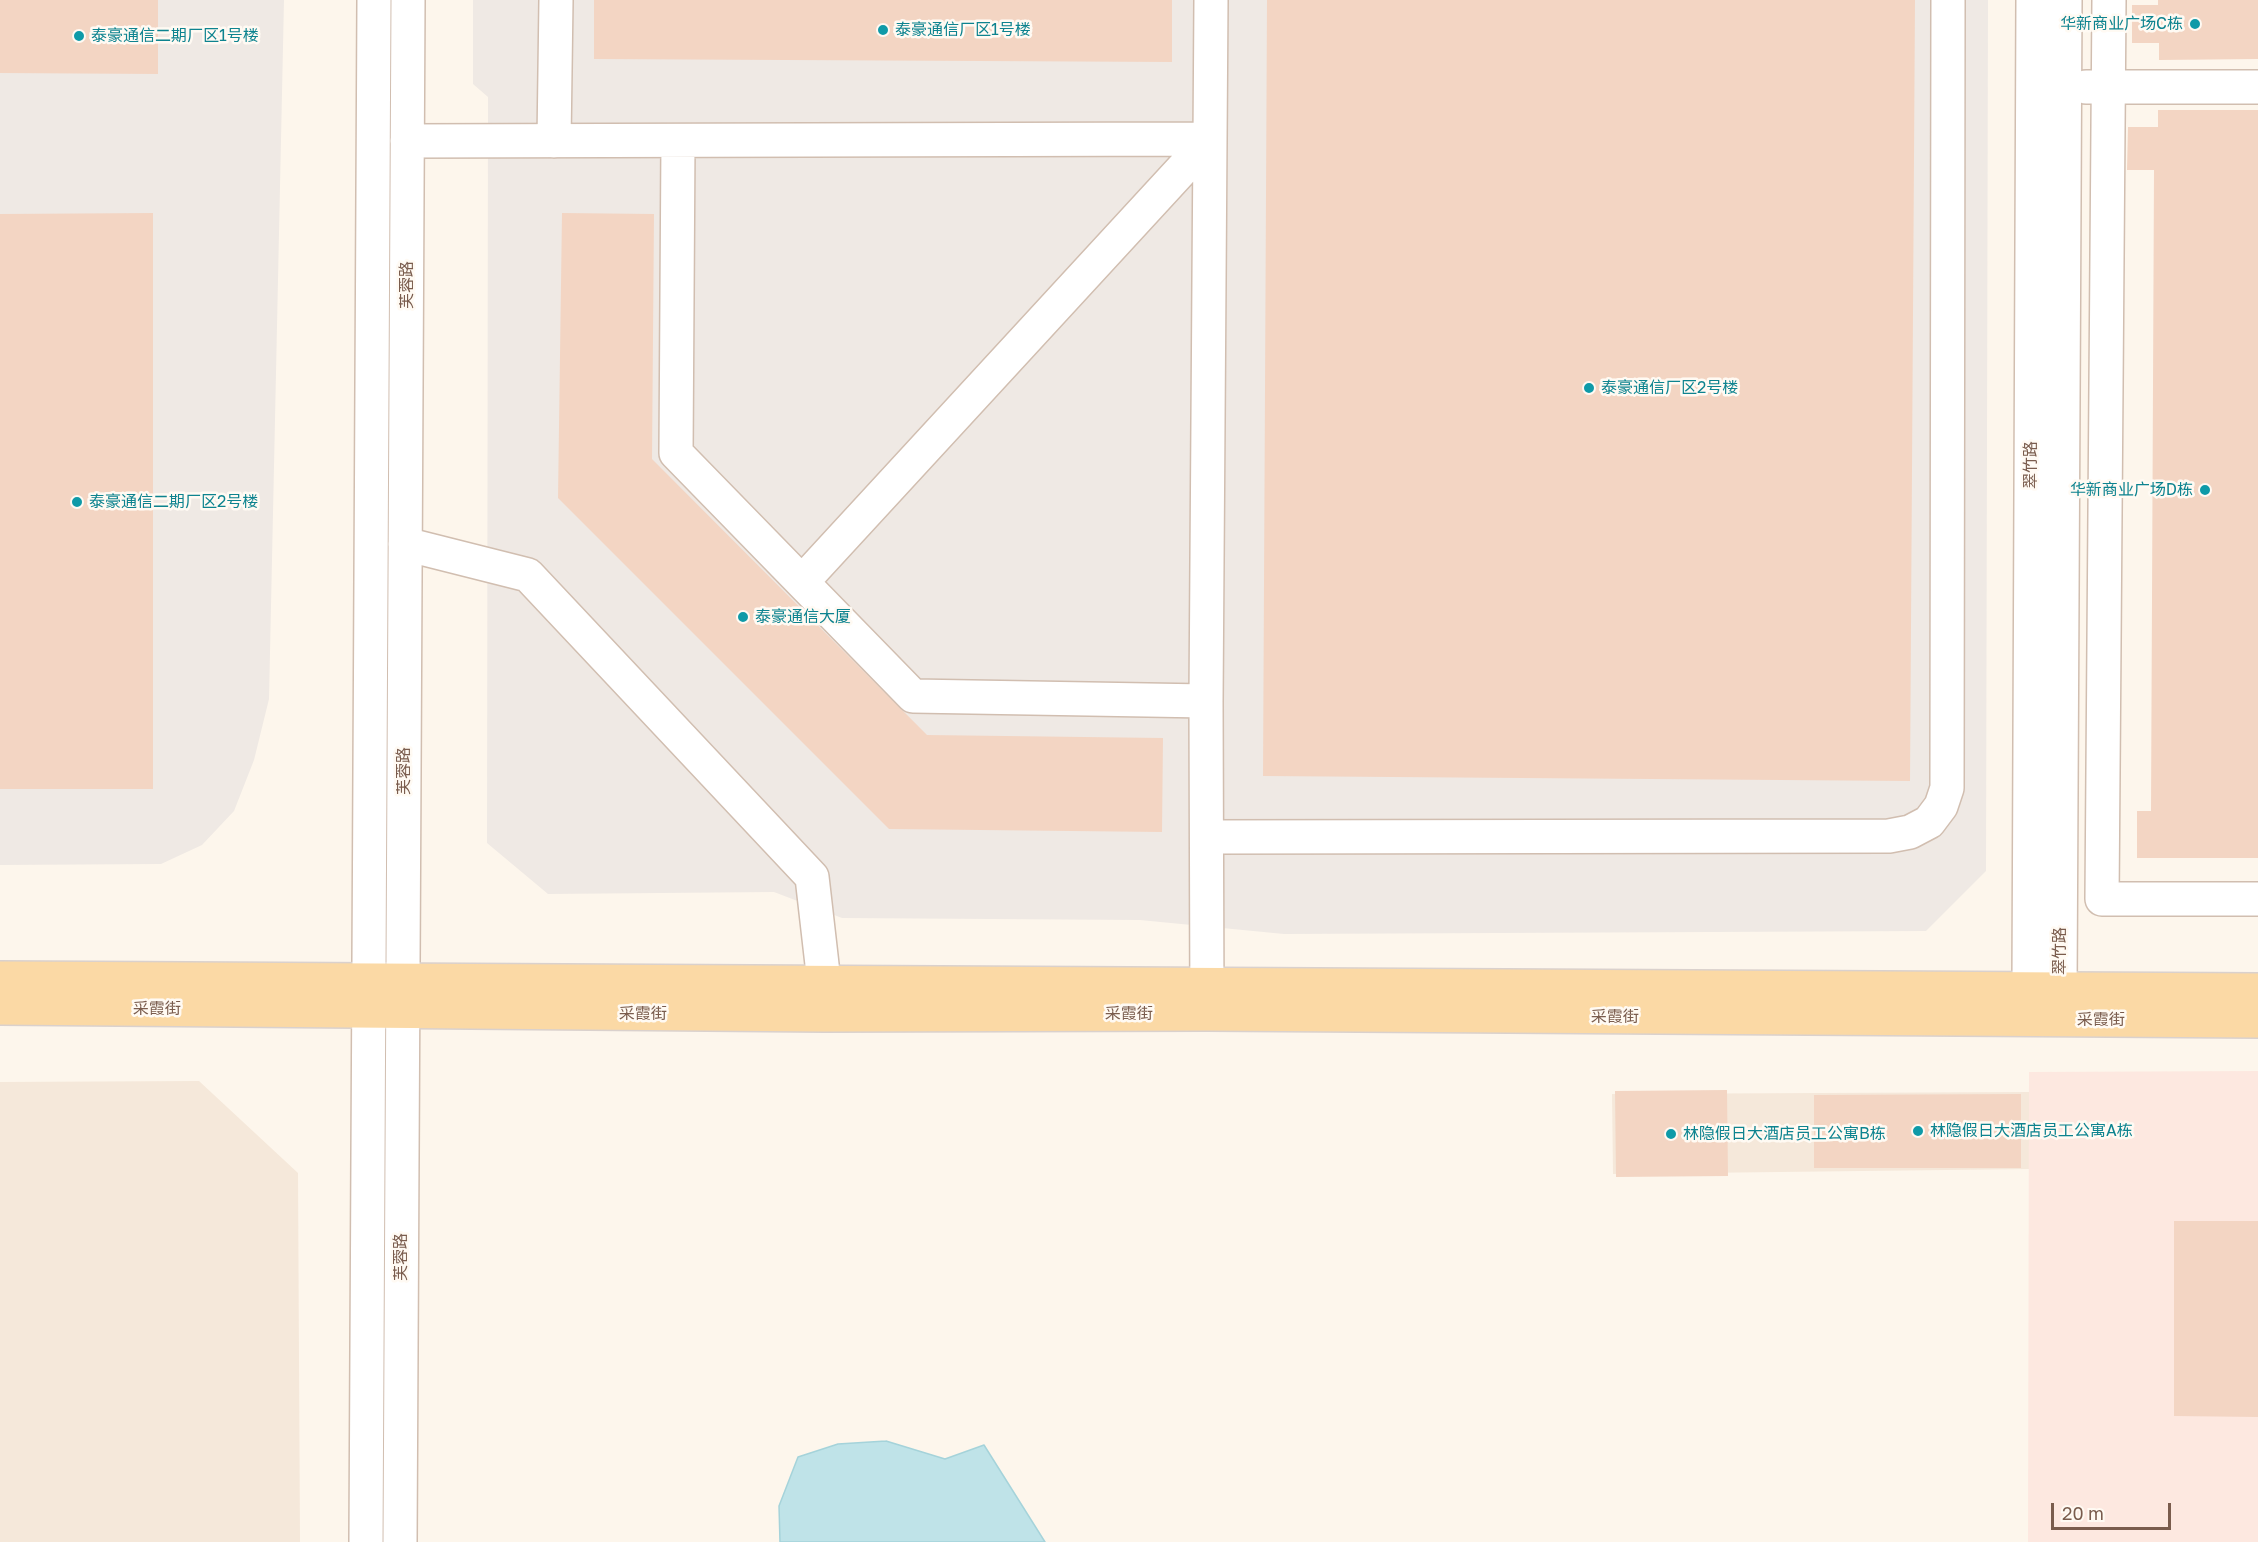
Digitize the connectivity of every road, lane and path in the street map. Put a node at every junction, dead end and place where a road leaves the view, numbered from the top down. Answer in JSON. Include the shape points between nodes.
{"nodes":[{"id":1,"x":374,"y":0,"type":"edge"},
{"id":2,"x":408,"y":0,"type":"edge"},
{"id":3,"x":556,"y":0,"type":"edge"},
{"id":4,"x":1211,"y":0,"type":"edge"},
{"id":5,"x":1948,"y":0,"type":"edge"},
{"id":6,"x":2033,"y":0,"type":"edge"},
{"id":7,"x":2065,"y":0,"type":"edge"},
{"id":8,"x":2109,"y":0,"type":"edge"},
{"id":9,"x":2064,"y":87,"type":"junction"},
{"id":10,"x":2108,"y":87,"type":"junction"},
{"id":11,"x":2258,"y":87,"type":"edge"},
{"id":12,"x":1210,"y":139,"type":"junction"},
{"id":13,"x":407,"y":141,"type":"junction"},
{"id":14,"x":554,"y":141,"type":"junction"},
{"id":15,"x":678,"y":141,"type":"junction"},
{"id":16,"x":405,"y":544,"type":"junction"},
{"id":17,"x":802,"y":582,"type":"junction"},
{"id":18,"x":1206,"y":701,"type":"junction"},
{"id":19,"x":1206,"y":837,"type":"junction"},
{"id":20,"x":2258,"y":899,"type":"edge"},
{"id":21,"x":0,"y":978,"type":"edge"},
{"id":22,"x":403,"y":980,"type":"junction"},
{"id":23,"x":824,"y":982,"type":"junction"},
{"id":24,"x":2044,"y":989,"type":"junction"},
{"id":25,"x":2258,"y":990,"type":"edge"},
{"id":26,"x":369,"y":996,"type":"junction"},
{"id":27,"x":1207,"y":999,"type":"junction"},
{"id":28,"x":0,"y":1008,"type":"edge"},
{"id":29,"x":403,"y":1012,"type":"junction"},
{"id":30,"x":824,"y":1015,"type":"junction"},
{"id":31,"x":2044,"y":1020,"type":"junction"},
{"id":32,"x":2258,"y":1021,"type":"edge"},
{"id":33,"x":366,"y":1542,"type":"edge"},
{"id":34,"x":400,"y":1542,"type":"edge"}],
"edges":[{"from":1,"to":26,"type":"street","name":"芙蓉路"},
{"from":2,"to":13,"type":"street","name":"芙蓉路"},
{"from":3,"to":14,"type":"street"},
{"from":4,"to":12,"type":"street"},
{"from":5,"to":19,"type":"street","via":[[1947,788],[1941,806],[1929,822],[1889,836]]},
{"from":6,"to":24,"type":"street","name":"翠竹路"},
{"from":7,"to":9,"type":"street","name":"翠竹路"},
{"from":8,"to":10,"type":"street"},
{"from":9,"to":10,"type":"street"},
{"from":9,"to":24,"type":"street","name":"翠竹路"},
{"from":10,"to":11,"type":"street"},
{"from":10,"to":20,"type":"street","via":[[2102,898]]},
{"from":12,"to":15,"type":"street"},
{"from":12,"to":17,"type":"street"},
{"from":12,"to":18,"type":"street"},
{"from":13,"to":14,"type":"street"},
{"from":13,"to":16,"type":"street","name":"芙蓉路"},
{"from":14,"to":15,"type":"street"},
{"from":15,"to":17,"type":"street","via":[[676,453]]},
{"from":16,"to":22,"type":"street","name":"芙蓉路"},
{"from":16,"to":23,"type":"street","via":[[528,575],[812,877]]},
{"from":17,"to":18,"type":"street","via":[[913,696]]},
{"from":18,"to":19,"type":"street"},
{"from":19,"to":27,"type":"street"},
{"from":21,"to":26,"type":"main road","name":"采霞街"},
{"from":22,"to":23,"type":"main road","name":"采霞街"},
{"from":22,"to":26,"type":"main road","name":"采霞街"},
{"from":22,"to":29,"type":"street","name":"芙蓉路"},
{"from":23,"to":27,"type":"main road","name":"采霞街"},
{"from":23,"to":30,"type":"street"},
{"from":24,"to":25,"type":"main road","name":"采霞街"},
{"from":24,"to":27,"type":"main road","name":"采霞街"},
{"from":24,"to":31,"type":"street","name":"翠竹路"},
{"from":26,"to":28,"type":"main road","name":"采霞街"},
{"from":26,"to":29,"type":"main road","name":"采霞街"},
{"from":26,"to":33,"type":"street","name":"芙蓉路"},
{"from":27,"to":30,"type":"main road","name":"采霞街"},
{"from":27,"to":31,"type":"main road","name":"采霞街"},
{"from":29,"to":30,"type":"main road","name":"采霞街"},
{"from":29,"to":34,"type":"street","name":"芙蓉路"},
{"from":31,"to":32,"type":"main road","name":"采霞街"}]}
